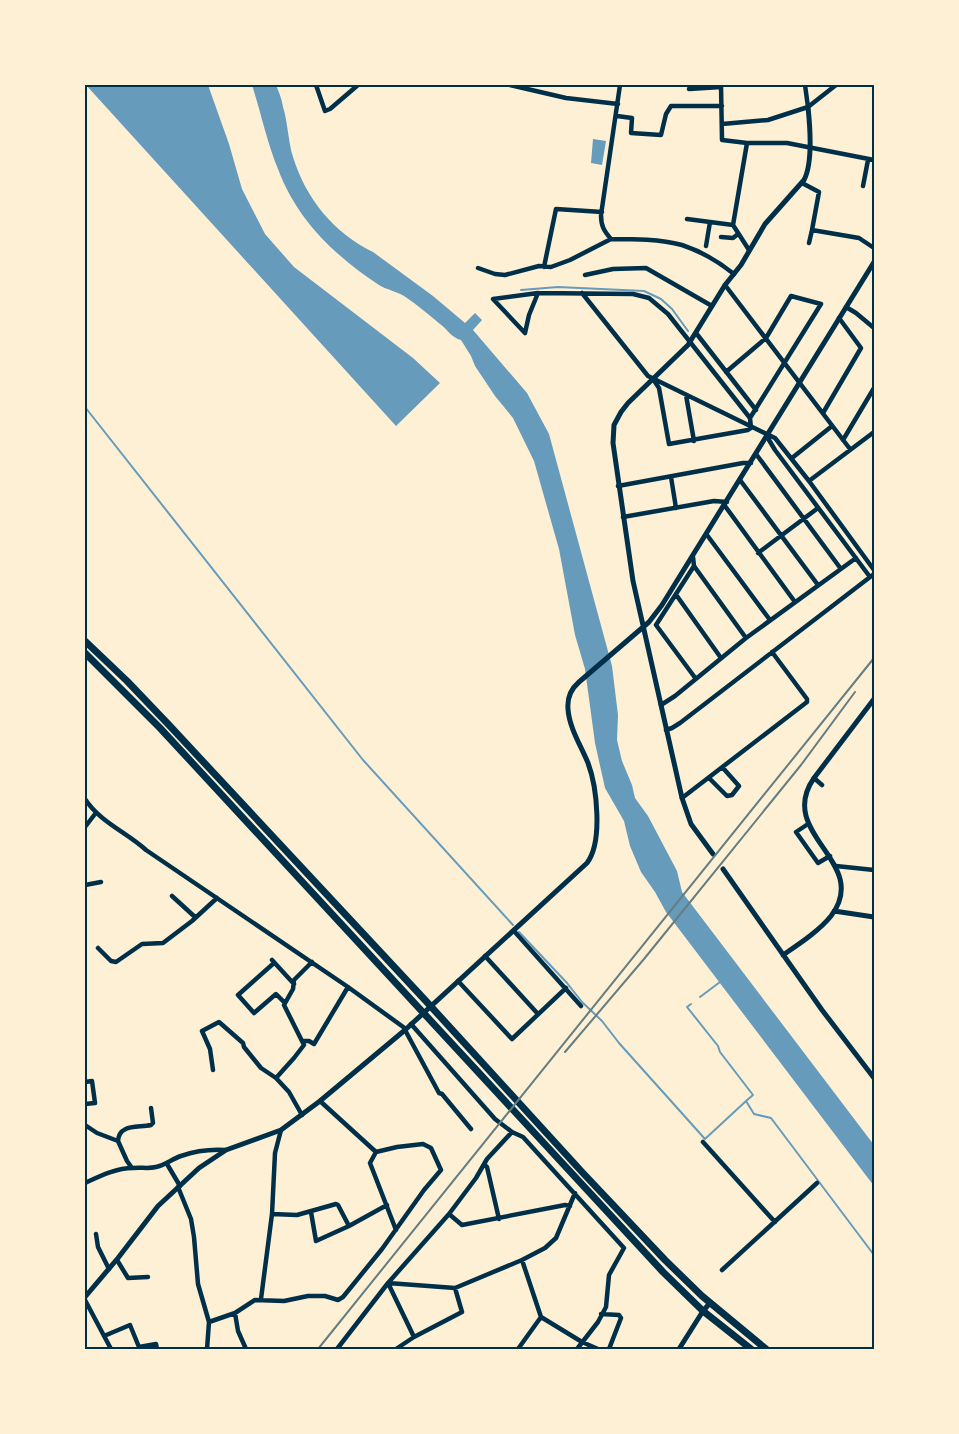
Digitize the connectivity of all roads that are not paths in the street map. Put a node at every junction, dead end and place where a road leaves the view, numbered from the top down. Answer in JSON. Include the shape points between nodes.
{"nodes":[{"id":1,"x":316,"y":85,"type":"edge"},
{"id":2,"x":358,"y":85,"type":"edge"},
{"id":3,"x":510,"y":85,"type":"edge"},
{"id":4,"x":620,"y":85,"type":"edge"},
{"id":5,"x":805,"y":85,"type":"edge"},
{"id":6,"x":836,"y":85,"type":"edge"},
{"id":7,"x":721,"y":86,"type":"edge"},
{"id":8,"x":688,"y":89,"type":"dead end"},
{"id":9,"x":618,"y":104,"type":"junction"},
{"id":10,"x":722,"y":106,"type":"junction"},
{"id":11,"x":808,"y":107,"type":"junction"},
{"id":12,"x":616,"y":116,"type":"junction"},
{"id":13,"x":722,"y":124,"type":"junction"},
{"id":14,"x":748,"y":142,"type":"junction"},
{"id":15,"x":810,"y":146,"type":"junction"},
{"id":16,"x":868,"y":160,"type":"junction"},
{"id":17,"x":874,"y":160,"type":"edge"},
{"id":18,"x":802,"y":183,"type":"junction"},
{"id":19,"x":863,"y":186,"type":"dead end"},
{"id":20,"x":602,"y":212,"type":"junction"},
{"id":21,"x":687,"y":219,"type":"dead end"},
{"id":22,"x":710,"y":222,"type":"junction"},
{"id":23,"x":733,"y":224,"type":"junction"},
{"id":24,"x":812,"y":230,"type":"junction"},
{"id":25,"x":738,"y":234,"type":"junction"},
{"id":26,"x":611,"y":238,"type":"junction"},
{"id":27,"x":721,"y":238,"type":"dead end"},
{"id":28,"x":808,"y":243,"type":"dead end"},
{"id":29,"x":706,"y":246,"type":"dead end"},
{"id":30,"x":874,"y":248,"type":"edge"},
{"id":31,"x":749,"y":250,"type":"junction"},
{"id":32,"x":874,"y":262,"type":"edge"},
{"id":33,"x":544,"y":267,"type":"junction"},
{"id":34,"x":478,"y":268,"type":"dead end"},
{"id":35,"x":585,"y":274,"type":"dead end"},
{"id":36,"x":734,"y":274,"type":"junction"},
{"id":37,"x":724,"y":286,"type":"junction"},
{"id":38,"x":538,"y":293,"type":"junction"},
{"id":39,"x":582,"y":293,"type":"junction"},
{"id":40,"x":712,"y":306,"type":"junction"},
{"id":41,"x":846,"y":307,"type":"junction"},
{"id":42,"x":839,"y":318,"type":"junction"},
{"id":43,"x":874,"y":328,"type":"edge"},
{"id":44,"x":696,"y":333,"type":"junction"},
{"id":45,"x":766,"y":338,"type":"junction"},
{"id":46,"x":691,"y":341,"type":"junction"},
{"id":47,"x":784,"y":363,"type":"junction"},
{"id":48,"x":726,"y":372,"type":"junction"},
{"id":49,"x":653,"y":379,"type":"junction"},
{"id":50,"x":799,"y":383,"type":"junction"},
{"id":51,"x":874,"y":388,"type":"edge"},
{"id":52,"x":686,"y":395,"type":"junction"},
{"id":53,"x":756,"y":410,"type":"junction"},
{"id":54,"x":823,"y":413,"type":"junction"},
{"id":55,"x":750,"y":418,"type":"junction"},
{"id":56,"x":832,"y":426,"type":"junction"},
{"id":57,"x":751,"y":428,"type":"junction"},
{"id":58,"x":874,"y":432,"type":"edge"},
{"id":59,"x":766,"y":435,"type":"junction"},
{"id":60,"x":843,"y":440,"type":"junction"},
{"id":61,"x":694,"y":441,"type":"junction"},
{"id":62,"x":850,"y":449,"type":"junction"},
{"id":63,"x":756,"y":454,"type":"junction"},
{"id":64,"x":792,"y":458,"type":"junction"},
{"id":65,"x":750,"y":463,"type":"junction"},
{"id":66,"x":671,"y":477,"type":"junction"},
{"id":67,"x":740,"y":480,"type":"junction"},
{"id":68,"x":809,"y":480,"type":"junction"},
{"id":69,"x":618,"y":486,"type":"junction"},
{"id":70,"x":726,"y":504,"type":"junction"},
{"id":71,"x":676,"y":508,"type":"junction"},
{"id":72,"x":818,"y":508,"type":"junction"},
{"id":73,"x":623,"y":517,"type":"junction"},
{"id":74,"x":804,"y":519,"type":"junction"},
{"id":75,"x":707,"y":535,"type":"junction"},
{"id":76,"x":781,"y":535,"type":"junction"},
{"id":77,"x":758,"y":552,"type":"junction"},
{"id":78,"x":693,"y":557,"type":"junction"},
{"id":79,"x":856,"y":558,"type":"junction"},
{"id":80,"x":694,"y":566,"type":"junction"},
{"id":81,"x":841,"y":569,"type":"junction"},
{"id":82,"x":874,"y":570,"type":"edge"},
{"id":83,"x":872,"y":575,"type":"edge"},
{"id":84,"x":818,"y":585,"type":"junction"},
{"id":85,"x":676,"y":596,"type":"junction"},
{"id":86,"x":795,"y":602,"type":"junction"},
{"id":87,"x":770,"y":620,"type":"junction"},
{"id":88,"x":643,"y":627,"type":"junction"},
{"id":89,"x":746,"y":638,"type":"junction"},
{"id":90,"x":85,"y":641,"type":"edge"},
{"id":91,"x":772,"y":652,"type":"junction"},
{"id":92,"x":85,"y":653,"type":"edge"},
{"id":93,"x":721,"y":658,"type":"junction"},
{"id":94,"x":696,"y":679,"type":"junction"},
{"id":95,"x":874,"y":699,"type":"edge"},
{"id":96,"x":660,"y":704,"type":"junction"},
{"id":97,"x":666,"y":730,"type":"junction"},
{"id":98,"x":723,"y":768,"type":"junction"},
{"id":99,"x":709,"y":778,"type":"junction"},
{"id":100,"x":814,"y":778,"type":"junction"},
{"id":101,"x":822,"y":785,"type":"dead end"},
{"id":102,"x":682,"y":798,"type":"junction"},
{"id":103,"x":85,"y":799,"type":"edge"},
{"id":104,"x":95,"y":814,"type":"junction"},
{"id":105,"x":808,"y":824,"type":"junction"},
{"id":106,"x":85,"y":827,"type":"edge"},
{"id":107,"x":713,"y":854,"type":"dead end"},
{"id":108,"x":830,"y":856,"type":"junction"},
{"id":109,"x":836,"y":866,"type":"junction"},
{"id":110,"x":724,"y":870,"type":"dead end"},
{"id":111,"x":874,"y":870,"type":"edge"},
{"id":112,"x":100,"y":882,"type":"dead end"},
{"id":113,"x":85,"y":886,"type":"edge"},
{"id":114,"x":172,"y":896,"type":"dead end"},
{"id":115,"x":217,"y":898,"type":"junction"},
{"id":116,"x":834,"y":911,"type":"junction"},
{"id":117,"x":195,"y":917,"type":"junction"},
{"id":118,"x":874,"y":917,"type":"edge"},
{"id":119,"x":514,"y":931,"type":"junction"},
{"id":120,"x":98,"y":948,"type":"dead end"},
{"id":121,"x":783,"y":955,"type":"junction"},
{"id":122,"x":484,"y":956,"type":"junction"},
{"id":123,"x":312,"y":962,"type":"junction"},
{"id":124,"x":458,"y":981,"type":"junction"},
{"id":125,"x":294,"y":984,"type":"junction"},
{"id":126,"x":348,"y":987,"type":"junction"},
{"id":127,"x":566,"y":988,"type":"junction"},
{"id":128,"x":285,"y":1003,"type":"junction"},
{"id":129,"x":431,"y":1006,"type":"junction"},
{"id":130,"x":581,"y":1006,"type":"dead end"},
{"id":131,"x":423,"y":1014,"type":"junction"},
{"id":132,"x":538,"y":1014,"type":"junction"},
{"id":133,"x":411,"y":1024,"type":"junction"},
{"id":134,"x":405,"y":1030,"type":"junction"},
{"id":135,"x":302,"y":1041,"type":"junction"},
{"id":136,"x":213,"y":1070,"type":"dead end"},
{"id":137,"x":276,"y":1078,"type":"junction"},
{"id":138,"x":874,"y":1078,"type":"edge"},
{"id":139,"x":85,"y":1082,"type":"edge"},
{"id":140,"x":320,"y":1101,"type":"junction"},
{"id":141,"x":85,"y":1104,"type":"edge"},
{"id":142,"x":151,"y":1108,"type":"dead end"},
{"id":143,"x":302,"y":1115,"type":"junction"},
{"id":144,"x":85,"y":1125,"type":"edge"},
{"id":145,"x":471,"y":1129,"type":"dead end"},
{"id":146,"x":281,"y":1130,"type":"junction"},
{"id":147,"x":512,"y":1132,"type":"junction"},
{"id":148,"x":118,"y":1141,"type":"junction"},
{"id":149,"x":703,"y":1142,"type":"dead end"},
{"id":150,"x":226,"y":1150,"type":"junction"},
{"id":151,"x":376,"y":1152,"type":"junction"},
{"id":152,"x":167,"y":1164,"type":"junction"},
{"id":153,"x":484,"y":1164,"type":"junction"},
{"id":154,"x":132,"y":1168,"type":"junction"},
{"id":155,"x":817,"y":1182,"type":"dead end"},
{"id":156,"x":85,"y":1183,"type":"edge"},
{"id":157,"x":179,"y":1186,"type":"junction"},
{"id":158,"x":574,"y":1193,"type":"junction"},
{"id":159,"x":387,"y":1205,"type":"junction"},
{"id":160,"x":570,"y":1206,"type":"junction"},
{"id":161,"x":311,"y":1212,"type":"junction"},
{"id":162,"x":272,"y":1214,"type":"junction"},
{"id":163,"x":448,"y":1214,"type":"junction"},
{"id":164,"x":499,"y":1219,"type":"junction"},
{"id":165,"x":776,"y":1222,"type":"junction"},
{"id":166,"x":349,"y":1226,"type":"junction"},
{"id":167,"x":396,"y":1230,"type":"junction"},
{"id":168,"x":96,"y":1234,"type":"dead end"},
{"id":169,"x":117,"y":1260,"type":"junction"},
{"id":170,"x":522,"y":1260,"type":"junction"},
{"id":171,"x":109,"y":1269,"type":"junction"},
{"id":172,"x":722,"y":1270,"type":"dead end"},
{"id":173,"x":148,"y":1277,"type":"dead end"},
{"id":174,"x":388,"y":1283,"type":"junction"},
{"id":175,"x":455,"y":1288,"type":"junction"},
{"id":176,"x":85,"y":1299,"type":"edge"},
{"id":177,"x":261,"y":1299,"type":"junction"},
{"id":178,"x":710,"y":1303,"type":"junction"},
{"id":179,"x":703,"y":1311,"type":"junction"},
{"id":180,"x":236,"y":1314,"type":"junction"},
{"id":181,"x":602,"y":1314,"type":"junction"},
{"id":182,"x":541,"y":1317,"type":"junction"},
{"id":183,"x":209,"y":1322,"type":"junction"},
{"id":184,"x":104,"y":1336,"type":"junction"},
{"id":185,"x":414,"y":1337,"type":"junction"},
{"id":186,"x":582,"y":1342,"type":"junction"},
{"id":187,"x":111,"y":1349,"type":"edge"},
{"id":188,"x":157,"y":1349,"type":"edge"},
{"id":189,"x":207,"y":1349,"type":"edge"},
{"id":190,"x":246,"y":1349,"type":"edge"},
{"id":191,"x":337,"y":1349,"type":"edge"},
{"id":192,"x":396,"y":1349,"type":"edge"},
{"id":193,"x":518,"y":1349,"type":"edge"},
{"id":194,"x":577,"y":1349,"type":"edge"},
{"id":195,"x":598,"y":1349,"type":"edge"},
{"id":196,"x":609,"y":1349,"type":"edge"},
{"id":197,"x":679,"y":1349,"type":"edge"},
{"id":198,"x":751,"y":1349,"type":"edge"},
{"id":199,"x":766,"y":1349,"type":"edge"}],
"edges":[{"from":1,"to":2,"type":"street","via":[[325,111]]},
{"from":3,"to":9,"type":"street","via":[[566,98]]},
{"from":4,"to":9,"type":"street"},
{"from":5,"to":11,"type":"street"},
{"from":6,"to":11,"type":"street"},
{"from":7,"to":8,"type":"street"},
{"from":7,"to":10,"type":"street"},
{"from":9,"to":12,"type":"street"},
{"from":10,"to":12,"type":"street","via":[[671,106],[661,135],[632,133],[632,118]]},
{"from":10,"to":13,"type":"street"},
{"from":11,"to":13,"type":"street","via":[[768,120]]},
{"from":11,"to":15,"type":"street"},
{"from":12,"to":20,"type":"street"},
{"from":13,"to":14,"type":"street","via":[[722,140]]},
{"from":14,"to":15,"type":"street","via":[[787,142]]},
{"from":14,"to":23,"type":"street"},
{"from":15,"to":16,"type":"street"},
{"from":15,"to":18,"type":"street"},
{"from":16,"to":17,"type":"street"},
{"from":16,"to":19,"type":"street"},
{"from":18,"to":24,"type":"street","via":[[819,192]]},
{"from":18,"to":31,"type":"street","via":[[770,219]]},
{"from":20,"to":26,"type":"street","via":[[601,224]]},
{"from":20,"to":33,"type":"street","via":[[556,209]]},
{"from":21,"to":22,"type":"street"},
{"from":22,"to":23,"type":"street"},
{"from":22,"to":29,"type":"street"},
{"from":23,"to":25,"type":"street"},
{"from":24,"to":28,"type":"street"},
{"from":24,"to":30,"type":"street","via":[[859,238]]},
{"from":25,"to":27,"type":"street","via":[[733,238]]},
{"from":25,"to":31,"type":"street"},
{"from":26,"to":33,"type":"street","via":[[570,260]]},
{"from":26,"to":36,"type":"street","via":[[683,246],[723,265]]},
{"from":31,"to":36,"type":"street"},
{"from":32,"to":41,"type":"street"},
{"from":33,"to":34,"type":"street","via":[[505,275]]},
{"from":35,"to":40,"type":"street","via":[[646,268]]},
{"from":36,"to":37,"type":"street"},
{"from":37,"to":40,"type":"street"},
{"from":37,"to":45,"type":"street"},
{"from":38,"to":38,"type":"street","via":[[525,333],[493,299]]},
{"from":38,"to":39,"type":"street"},
{"from":39,"to":46,"type":"street","via":[[633,294],[649,298]]},
{"from":39,"to":49,"type":"street"},
{"from":40,"to":44,"type":"street"},
{"from":41,"to":42,"type":"street"},
{"from":41,"to":43,"type":"street"},
{"from":42,"to":50,"type":"street"},
{"from":42,"to":54,"type":"street","via":[[861,348]]},
{"from":44,"to":46,"type":"street"},
{"from":44,"to":48,"type":"street"},
{"from":45,"to":47,"type":"street"},
{"from":45,"to":47,"type":"street","via":[[791,296],[821,304]]},
{"from":45,"to":48,"type":"street"},
{"from":46,"to":49,"type":"street"},
{"from":46,"to":55,"type":"street"},
{"from":47,"to":50,"type":"street"},
{"from":47,"to":53,"type":"street"},
{"from":48,"to":53,"type":"street"},
{"from":49,"to":52,"type":"street"},
{"from":49,"to":61,"type":"street","via":[[659,388],[669,444]]},
{"from":49,"to":69,"type":"street","via":[[628,403],[614,425]]},
{"from":50,"to":54,"type":"street"},
{"from":50,"to":59,"type":"street"},
{"from":51,"to":60,"type":"street"},
{"from":52,"to":57,"type":"street"},
{"from":52,"to":61,"type":"street"},
{"from":53,"to":55,"type":"street"},
{"from":54,"to":56,"type":"street"},
{"from":55,"to":57,"type":"street"},
{"from":56,"to":60,"type":"street"},
{"from":56,"to":64,"type":"street"},
{"from":57,"to":59,"type":"street"},
{"from":57,"to":61,"type":"street"},
{"from":58,"to":62,"type":"street"},
{"from":59,"to":63,"type":"street"},
{"from":59,"to":64,"type":"street","via":[[775,438]]},
{"from":59,"to":72,"type":"street"},
{"from":60,"to":62,"type":"street"},
{"from":62,"to":68,"type":"street"},
{"from":63,"to":65,"type":"street"},
{"from":63,"to":74,"type":"street"},
{"from":64,"to":68,"type":"street"},
{"from":65,"to":66,"type":"street"},
{"from":65,"to":67,"type":"street"},
{"from":66,"to":69,"type":"street"},
{"from":66,"to":71,"type":"street"},
{"from":67,"to":70,"type":"street"},
{"from":67,"to":76,"type":"street"},
{"from":68,"to":82,"type":"street"},
{"from":69,"to":73,"type":"street"},
{"from":70,"to":71,"type":"street","via":[[714,501]]},
{"from":70,"to":75,"type":"street"},
{"from":70,"to":77,"type":"street"},
{"from":71,"to":73,"type":"street"},
{"from":72,"to":74,"type":"street"},
{"from":72,"to":79,"type":"street"},
{"from":73,"to":88,"type":"street"},
{"from":74,"to":76,"type":"street"},
{"from":74,"to":81,"type":"street"},
{"from":75,"to":78,"type":"street"},
{"from":75,"to":87,"type":"street"},
{"from":76,"to":77,"type":"street"},
{"from":76,"to":84,"type":"street"},
{"from":77,"to":86,"type":"street"},
{"from":78,"to":80,"type":"street"},
{"from":78,"to":88,"type":"street","via":[[662,605]]},
{"from":79,"to":81,"type":"street"},
{"from":79,"to":83,"type":"street"},
{"from":80,"to":85,"type":"street"},
{"from":80,"to":89,"type":"street"},
{"from":81,"to":84,"type":"street"},
{"from":83,"to":91,"type":"street"},
{"from":84,"to":86,"type":"street"},
{"from":85,"to":93,"type":"street"},
{"from":85,"to":94,"type":"street","via":[[656,625]]},
{"from":86,"to":87,"type":"street"},
{"from":87,"to":89,"type":"street"},
{"from":88,"to":96,"type":"street"},
{"from":88,"to":119,"type":"street","via":[[579,682],[570,694],[568,711],[592,780],[596,845],[587,863]]},
{"from":89,"to":93,"type":"street"},
{"from":90,"to":129,"type":"highway","via":[[169,725]]},
{"from":91,"to":97,"type":"street","via":[[680,723]]},
{"from":91,"to":98,"type":"street","via":[[807,702]]},
{"from":92,"to":131,"type":"highway","via":[[166,734]]},
{"from":93,"to":94,"type":"street"},
{"from":94,"to":96,"type":"street"},
{"from":95,"to":100,"type":"street"},
{"from":96,"to":97,"type":"street"},
{"from":97,"to":102,"type":"street"},
{"from":98,"to":99,"type":"street"},
{"from":98,"to":99,"type":"street","via":[[739,786],[732,795],[727,796]]},
{"from":99,"to":102,"type":"street"},
{"from":100,"to":101,"type":"street"},
{"from":100,"to":105,"type":"street","via":[[805,798]]},
{"from":102,"to":107,"type":"street","via":[[691,824]]},
{"from":103,"to":104,"type":"street"},
{"from":104,"to":106,"type":"street"},
{"from":104,"to":115,"type":"street"},
{"from":105,"to":108,"type":"street"},
{"from":105,"to":108,"type":"street","via":[[796,832],[818,863]]},
{"from":108,"to":109,"type":"street"},
{"from":109,"to":111,"type":"street"},
{"from":109,"to":116,"type":"street","via":[[840,888]]},
{"from":110,"to":121,"type":"street"},
{"from":112,"to":113,"type":"street"},
{"from":114,"to":117,"type":"street"},
{"from":115,"to":117,"type":"street"},
{"from":115,"to":123,"type":"street"},
{"from":116,"to":118,"type":"street"},
{"from":116,"to":121,"type":"street","via":[[823,925]]},
{"from":117,"to":120,"type":"street","via":[[164,943],[142,944],[116,962]]},
{"from":119,"to":122,"type":"street"},
{"from":119,"to":127,"type":"street"},
{"from":121,"to":138,"type":"street"},
{"from":122,"to":124,"type":"street"},
{"from":122,"to":132,"type":"street"},
{"from":123,"to":125,"type":"street","via":[[294,980]]},
{"from":123,"to":126,"type":"street"},
{"from":124,"to":129,"type":"street"},
{"from":124,"to":132,"type":"street","via":[[512,1039]]},
{"from":125,"to":128,"type":"street"},
{"from":125,"to":128,"type":"street","via":[[273,962],[238,995],[254,1013],[276,994]]},
{"from":126,"to":134,"type":"street"},
{"from":126,"to":135,"type":"street","via":[[314,1044]]},
{"from":127,"to":130,"type":"street"},
{"from":127,"to":132,"type":"street"},
{"from":128,"to":135,"type":"street","via":[[284,1008]]},
{"from":129,"to":131,"type":"street"},
{"from":129,"to":178,"type":"highway","via":[[600,1192]]},
{"from":131,"to":133,"type":"street"},
{"from":131,"to":179,"type":"highway","via":[[641,1249]]},
{"from":133,"to":134,"type":"street"},
{"from":133,"to":147,"type":"street","via":[[495,1119]]},
{"from":134,"to":140,"type":"street"},
{"from":134,"to":145,"type":"street","via":[[439,1093]]},
{"from":135,"to":137,"type":"street","via":[[303,1047]]},
{"from":136,"to":137,"type":"street","via":[[210,1049],[202,1031],[219,1022],[243,1043],[262,1068]]},
{"from":137,"to":143,"type":"street"},
{"from":139,"to":141,"type":"street","via":[[92,1081],[95,1103]]},
{"from":140,"to":143,"type":"street"},
{"from":140,"to":151,"type":"street"},
{"from":142,"to":148,"type":"street","via":[[151,1125],[124,1129],[118,1134]]},
{"from":143,"to":146,"type":"street"},
{"from":144,"to":148,"type":"street"},
{"from":146,"to":150,"type":"street"},
{"from":146,"to":162,"type":"street","via":[[274,1153]]},
{"from":147,"to":153,"type":"street"},
{"from":147,"to":158,"type":"street","via":[[523,1137]]},
{"from":148,"to":154,"type":"street"},
{"from":149,"to":165,"type":"street"},
{"from":150,"to":152,"type":"street","via":[[198,1151]]},
{"from":150,"to":157,"type":"street"},
{"from":151,"to":159,"type":"street","via":[[370,1163]]},
{"from":151,"to":167,"type":"street","via":[[423,1144],[431,1148],[441,1169]]},
{"from":152,"to":154,"type":"street"},
{"from":152,"to":157,"type":"street"},
{"from":153,"to":163,"type":"street"},
{"from":153,"to":164,"type":"street"},
{"from":154,"to":156,"type":"street"},
{"from":155,"to":165,"type":"street"},
{"from":157,"to":169,"type":"street","via":[[158,1206]]},
{"from":157,"to":183,"type":"street","via":[[191,1219],[198,1284]]},
{"from":158,"to":160,"type":"street"},
{"from":158,"to":181,"type":"street","via":[[624,1248],[610,1275],[606,1308]]},
{"from":159,"to":166,"type":"street"},
{"from":159,"to":167,"type":"street"},
{"from":160,"to":164,"type":"street"},
{"from":160,"to":170,"type":"street","via":[[556,1238]]},
{"from":161,"to":162,"type":"street"},
{"from":161,"to":166,"type":"street","via":[[338,1205]]},
{"from":161,"to":166,"type":"street","via":[[316,1241]]},
{"from":162,"to":177,"type":"street"},
{"from":163,"to":164,"type":"street","via":[[462,1225]]},
{"from":163,"to":174,"type":"street"},
{"from":165,"to":172,"type":"street"},
{"from":167,"to":177,"type":"street","via":[[338,1300],[325,1296],[284,1301]]},
{"from":168,"to":171,"type":"street","via":[[98,1247]]},
{"from":169,"to":171,"type":"street"},
{"from":169,"to":173,"type":"street","via":[[128,1278]]},
{"from":170,"to":175,"type":"street"},
{"from":170,"to":182,"type":"street"},
{"from":171,"to":176,"type":"street"},
{"from":174,"to":175,"type":"street"},
{"from":174,"to":185,"type":"street"},
{"from":174,"to":191,"type":"street"},
{"from":175,"to":185,"type":"street","via":[[462,1312]]},
{"from":176,"to":184,"type":"street"},
{"from":177,"to":180,"type":"street","via":[[250,1302]]},
{"from":178,"to":179,"type":"street"},
{"from":178,"to":199,"type":"highway"},
{"from":179,"to":197,"type":"street"},
{"from":179,"to":198,"type":"highway"},
{"from":180,"to":183,"type":"street"},
{"from":180,"to":190,"type":"street","via":[[238,1331]]},
{"from":181,"to":186,"type":"street"},
{"from":181,"to":196,"type":"street","via":[[619,1315],[621,1318]]},
{"from":182,"to":186,"type":"street"},
{"from":182,"to":193,"type":"street"},
{"from":183,"to":189,"type":"street"},
{"from":184,"to":187,"type":"street"},
{"from":184,"to":188,"type":"street","via":[[130,1325],[139,1346],[156,1344]]},
{"from":185,"to":192,"type":"street"},
{"from":186,"to":194,"type":"street"},
{"from":186,"to":195,"type":"street"}]}
